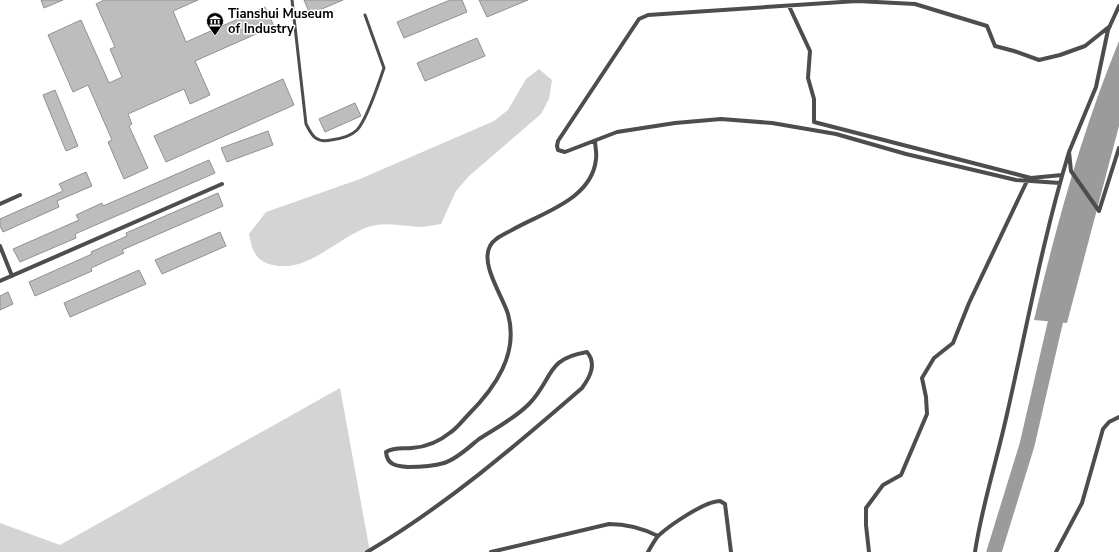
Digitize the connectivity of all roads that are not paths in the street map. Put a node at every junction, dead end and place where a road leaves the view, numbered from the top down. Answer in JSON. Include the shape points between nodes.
{"nodes":[{"id":1,"x":292,"y":0,"type":"edge"},
{"id":2,"x":789,"y":6,"type":"junction"},
{"id":3,"x":1119,"y":6,"type":"edge"},
{"id":4,"x":365,"y":16,"type":"dead end"},
{"id":5,"x":1110,"y":26,"type":"junction"},
{"id":6,"x":594,"y":141,"type":"junction"},
{"id":7,"x":1119,"y":148,"type":"edge"},
{"id":8,"x":1069,"y":152,"type":"junction"},
{"id":9,"x":1062,"y":175,"type":"junction"},
{"id":10,"x":1027,"y":181,"type":"junction"},
{"id":11,"x":1060,"y":183,"type":"junction"},
{"id":12,"x":222,"y":184,"type":"dead end"},
{"id":13,"x":20,"y":195,"type":"dead end"},
{"id":14,"x":0,"y":204,"type":"edge"},
{"id":15,"x":0,"y":246,"type":"edge"},
{"id":16,"x":12,"y":276,"type":"junction"},
{"id":17,"x":0,"y":281,"type":"edge"},
{"id":18,"x":1119,"y":417,"type":"edge"},
{"id":19,"x":658,"y":536,"type":"junction"},
{"id":20,"x":367,"y":552,"type":"edge"},
{"id":21,"x":491,"y":552,"type":"edge"},
{"id":22,"x":648,"y":552,"type":"edge"},
{"id":23,"x":730,"y":552,"type":"edge"},
{"id":24,"x":869,"y":552,"type":"edge"},
{"id":25,"x":975,"y":552,"type":"edge"},
{"id":26,"x":1056,"y":552,"type":"edge"}],
"edges":[{"from":1,"to":4,"type":"lane","via":[[306,124],[312,137],[320,141],[345,136],[357,130],[384,68]]},
{"from":2,"to":5,"type":"street","via":[[857,1],[915,4],[987,26],[995,46],[1038,60],[1085,46]]},
{"from":2,"to":6,"type":"street","via":[[648,15],[639,19],[557,146],[558,150],[565,152]]},
{"from":2,"to":9,"type":"street","via":[[810,52],[808,78],[814,99],[814,122],[1032,178]]},
{"from":3,"to":5,"type":"street"},
{"from":5,"to":8,"type":"street","via":[[1096,87]]},
{"from":6,"to":10,"type":"street","via":[[617,132],[675,123],[721,119],[772,123],[836,134],[906,154]]},
{"from":6,"to":20,"type":"street","via":[[594,166],[578,192],[555,208],[496,239],[488,249],[487,262],[508,314],[511,334],[511,347],[497,381],[478,406],[450,433],[425,446],[392,448],[386,452],[387,459],[391,464],[405,466],[444,463],[520,413],[538,393],[556,364],[573,354],[587,352],[591,357],[590,377],[582,388],[508,453],[394,536]]},
{"from":7,"to":8,"type":"street","via":[[1099,211],[1071,170]]},
{"from":8,"to":9,"type":"street"},
{"from":9,"to":11,"type":"street"},
{"from":10,"to":11,"type":"street"},
{"from":10,"to":24,"type":"street","via":[[969,303],[953,343],[934,358],[922,378],[927,414],[901,474],[883,485],[866,508]]},
{"from":11,"to":25,"type":"street","via":[[1038,269]]},
{"from":12,"to":16,"type":"street"},
{"from":13,"to":14,"type":"street"},
{"from":15,"to":16,"type":"street"},
{"from":16,"to":17,"type":"street"},
{"from":18,"to":26,"type":"street","via":[[1103,429],[1082,504]]},
{"from":19,"to":21,"type":"street","via":[[644,529],[609,524]]},
{"from":19,"to":22,"type":"street"},
{"from":19,"to":23,"type":"street","via":[[702,505],[720,501],[725,504]]}]}
